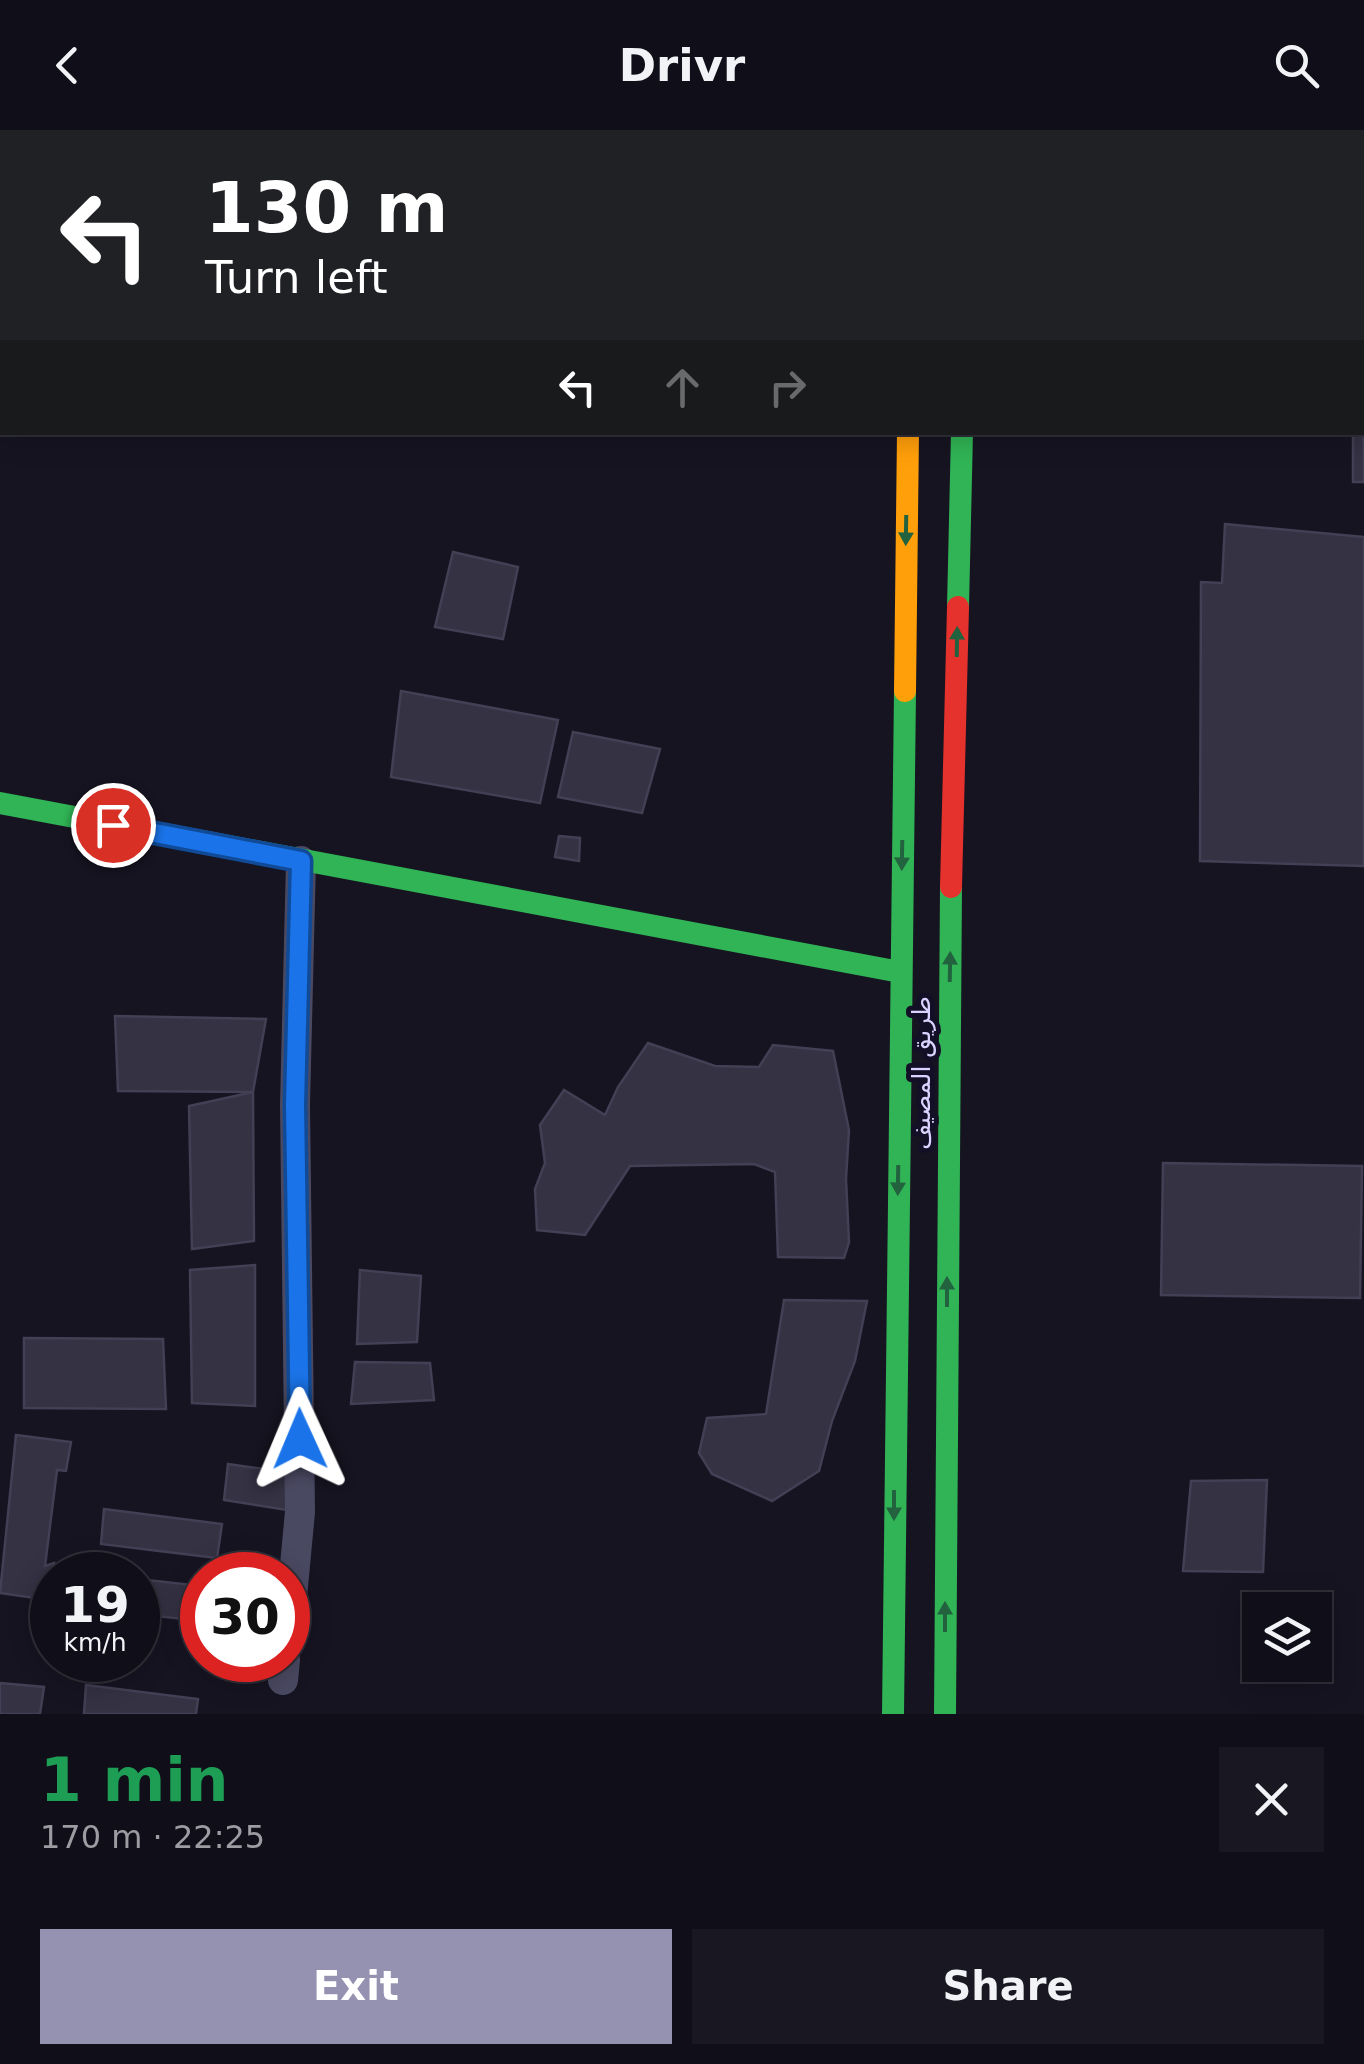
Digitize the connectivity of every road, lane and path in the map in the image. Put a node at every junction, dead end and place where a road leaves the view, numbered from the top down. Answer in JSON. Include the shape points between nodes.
{"nodes":[{"id":1,"x":908,"y":435,"type":"edge"},
{"id":2,"x":962,"y":435,"type":"edge"},
{"id":3,"x":0,"y":803,"type":"edge"},
{"id":4,"x":301,"y":861,"type":"junction"},
{"id":5,"x":900,"y":972,"type":"junction"},
{"id":6,"x":296,"y":1552,"type":"edge"},
{"id":7,"x":893,"y":1714,"type":"edge"},
{"id":8,"x":945,"y":1714,"type":"edge"}],
"edges":[{"from":1,"to":5,"type":"main road","name":"طريق المصيف","one_way":true},
{"from":8,"to":2,"type":"main road","name":"طريق المصيف","one_way":true,"via":[[949,986]]},
{"from":3,"to":4,"type":"main road"},
{"from":4,"to":5,"type":"main road"},
{"from":4,"to":6,"type":"street"},
{"from":5,"to":7,"type":"main road","name":"طريق المصيف","one_way":true}]}
